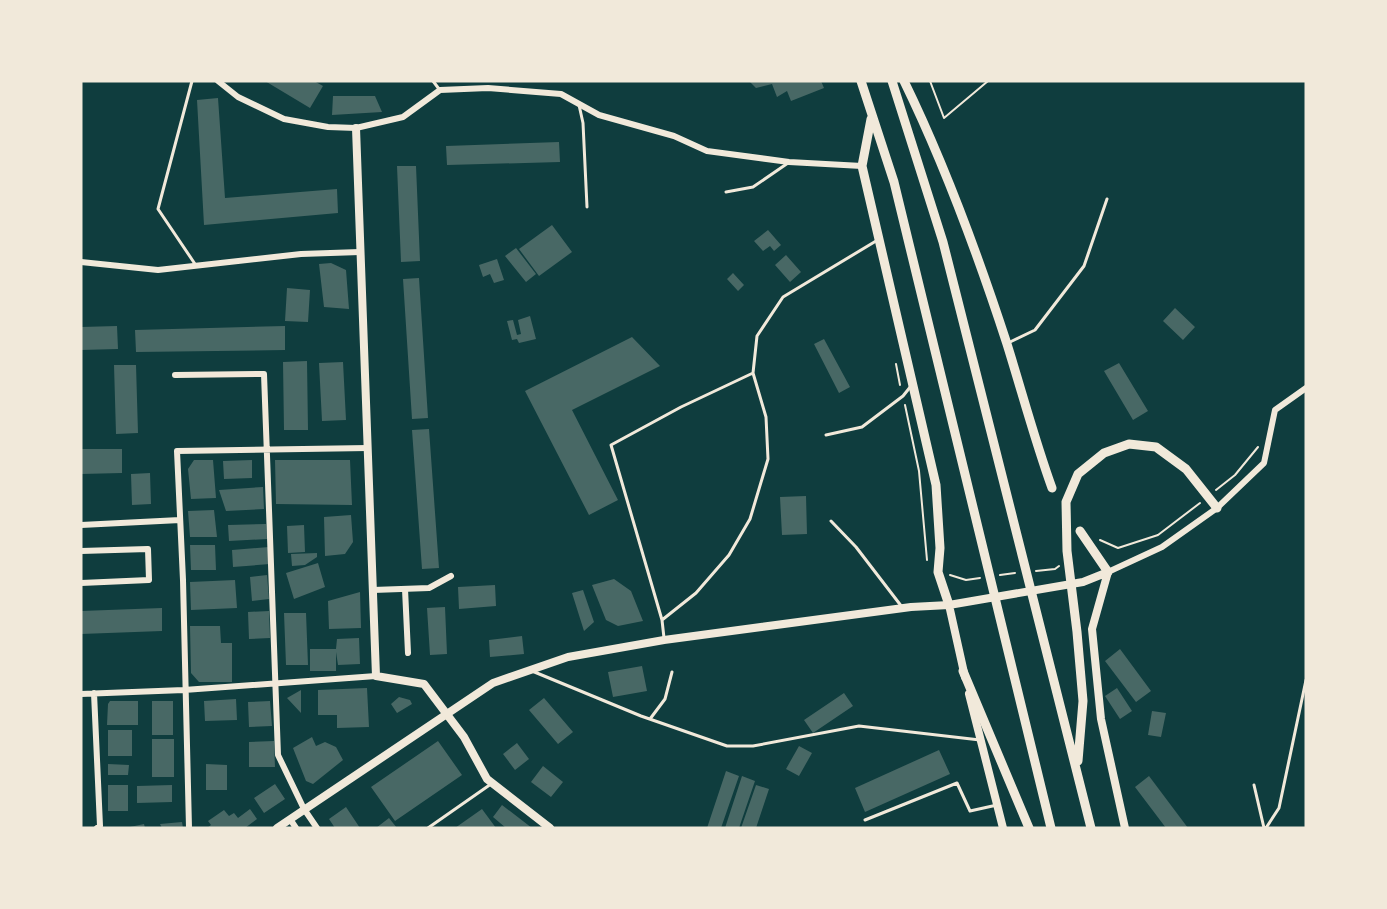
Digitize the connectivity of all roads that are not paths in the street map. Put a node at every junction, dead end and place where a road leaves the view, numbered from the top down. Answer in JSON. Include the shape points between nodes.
{"nodes":[{"id":1,"x":192,"y":81,"type":"edge"},
{"id":2,"x":218,"y":81,"type":"edge"},
{"id":3,"x":433,"y":81,"type":"edge"},
{"id":4,"x":861,"y":81,"type":"edge"},
{"id":5,"x":892,"y":81,"type":"edge"},
{"id":6,"x":904,"y":81,"type":"edge"},
{"id":7,"x":911,"y":81,"type":"edge"},
{"id":8,"x":440,"y":90,"type":"junction"},
{"id":9,"x":910,"y":94,"type":"junction"},
{"id":10,"x":579,"y":105,"type":"junction"},
{"id":11,"x":872,"y":116,"type":"junction"},
{"id":12,"x":356,"y":128,"type":"junction"},
{"id":13,"x":789,"y":162,"type":"junction"},
{"id":14,"x":862,"y":166,"type":"junction"},
{"id":15,"x":726,"y":192,"type":"dead end"},
{"id":16,"x":1107,"y":199,"type":"dead end"},
{"id":17,"x":587,"y":207,"type":"dead end"},
{"id":18,"x":879,"y":239,"type":"junction"},
{"id":19,"x":360,"y":252,"type":"junction"},
{"id":20,"x":81,"y":262,"type":"edge"},
{"id":21,"x":197,"y":267,"type":"junction"},
{"id":22,"x":1006,"y":344,"type":"junction"},
{"id":23,"x":753,"y":373,"type":"junction"},
{"id":24,"x":175,"y":375,"type":"dead end"},
{"id":25,"x":912,"y":385,"type":"junction"},
{"id":26,"x":1306,"y":388,"type":"edge"},
{"id":27,"x":826,"y":435,"type":"dead end"},
{"id":28,"x":368,"y":448,"type":"junction"},
{"id":29,"x":266,"y":449,"type":"junction"},
{"id":30,"x":1052,"y":488,"type":"dead end"},
{"id":31,"x":1218,"y":508,"type":"junction"},
{"id":32,"x":180,"y":520,"type":"junction"},
{"id":33,"x":831,"y":521,"type":"dead end"},
{"id":34,"x":81,"y":525,"type":"edge"},
{"id":35,"x":1080,"y":531,"type":"dead end"},
{"id":36,"x":81,"y":551,"type":"edge"},
{"id":37,"x":1108,"y":572,"type":"junction"},
{"id":38,"x":451,"y":576,"type":"dead end"},
{"id":39,"x":81,"y":583,"type":"edge"},
{"id":40,"x":405,"y":589,"type":"junction"},
{"id":41,"x":373,"y":590,"type":"junction"},
{"id":42,"x":949,"y":605,"type":"junction"},
{"id":43,"x":903,"y":608,"type":"junction"},
{"id":44,"x":662,"y":620,"type":"junction"},
{"id":45,"x":664,"y":640,"type":"junction"},
{"id":46,"x":408,"y":653,"type":"dead end"},
{"id":47,"x":531,"y":671,"type":"junction"},
{"id":48,"x":963,"y":671,"type":"junction"},
{"id":49,"x":672,"y":672,"type":"dead end"},
{"id":50,"x":376,"y":676,"type":"junction"},
{"id":51,"x":1306,"y":680,"type":"edge"},
{"id":52,"x":275,"y":683,"type":"junction"},
{"id":53,"x":184,"y":690,"type":"junction"},
{"id":54,"x":93,"y":693,"type":"junction"},
{"id":55,"x":81,"y":694,"type":"edge"},
{"id":56,"x":446,"y":715,"type":"junction"},
{"id":57,"x":650,"y":719,"type":"junction"},
{"id":58,"x":981,"y":740,"type":"junction"},
{"id":59,"x":1078,"y":769,"type":"junction"},
{"id":60,"x":492,"y":783,"type":"junction"},
{"id":61,"x":1254,"y":785,"type":"dead end"},
{"id":62,"x":997,"y":805,"type":"junction"},
{"id":63,"x":304,"y":809,"type":"junction"},
{"id":64,"x":290,"y":819,"type":"junction"},
{"id":65,"x":865,"y":820,"type":"dead end"},
{"id":66,"x":99,"y":827,"type":"edge"},
{"id":67,"x":189,"y":828,"type":"edge"},
{"id":68,"x":277,"y":828,"type":"edge"},
{"id":69,"x":296,"y":828,"type":"edge"},
{"id":70,"x":317,"y":828,"type":"edge"},
{"id":71,"x":428,"y":828,"type":"edge"},
{"id":72,"x":550,"y":828,"type":"edge"},
{"id":73,"x":1003,"y":828,"type":"edge"},
{"id":74,"x":1029,"y":828,"type":"edge"},
{"id":75,"x":1051,"y":828,"type":"edge"},
{"id":76,"x":1091,"y":828,"type":"edge"},
{"id":77,"x":1125,"y":828,"type":"edge"},
{"id":78,"x":1265,"y":828,"type":"edge"}],
"edges":[{"from":1,"to":21,"type":"lane","via":[[158,209]]},
{"from":2,"to":12,"type":"street","via":[[238,97],[284,119]]},
{"from":3,"to":8,"type":"lane"},
{"from":4,"to":11,"type":"highway"},
{"from":5,"to":59,"type":"highway","via":[[944,242]]},
{"from":6,"to":9,"type":"highway"},
{"from":7,"to":9,"type":"street"},
{"from":8,"to":10,"type":"street","via":[[488,88],[561,93]]},
{"from":8,"to":12,"type":"street","via":[[403,117]]},
{"from":9,"to":22,"type":"highway","via":[[969,233]]},
{"from":10,"to":13,"type":"street","via":[[599,115],[674,136],[706,151]]},
{"from":10,"to":17,"type":"lane"},
{"from":11,"to":14,"type":"highway"},
{"from":11,"to":75,"type":"highway","via":[[894,182]]},
{"from":12,"to":19,"type":"street"},
{"from":13,"to":14,"type":"street"},
{"from":13,"to":15,"type":"lane","via":[[753,187]]},
{"from":14,"to":18,"type":"highway"},
{"from":16,"to":22,"type":"lane","via":[[1084,266],[1035,330]]},
{"from":18,"to":23,"type":"lane","via":[[783,297],[757,336]]},
{"from":18,"to":25,"type":"highway"},
{"from":19,"to":21,"type":"street","via":[[301,254]]},
{"from":19,"to":28,"type":"street"},
{"from":20,"to":21,"type":"street","via":[[158,270]]},
{"from":22,"to":30,"type":"highway"},
{"from":23,"to":44,"type":"lane","via":[[766,417],[768,459],[750,519],[729,555],[696,593]]},
{"from":23,"to":44,"type":"lane","via":[[611,445]]},
{"from":24,"to":29,"type":"street","via":[[264,374]]},
{"from":25,"to":27,"type":"lane","via":[[862,428]]},
{"from":25,"to":42,"type":"highway","via":[[936,485],[938,572]]},
{"from":26,"to":31,"type":"street","via":[[1275,410],[1264,463]]},
{"from":28,"to":29,"type":"street"},
{"from":28,"to":41,"type":"street"},
{"from":29,"to":32,"type":"street","via":[[177,451]]},
{"from":29,"to":52,"type":"street"},
{"from":31,"to":37,"type":"street","via":[[1162,547]]},
{"from":31,"to":59,"type":"highway","via":[[1186,469],[1156,447],[1129,444],[1104,453],[1078,474],[1066,502],[1066,551],[1083,701]]},
{"from":32,"to":34,"type":"street"},
{"from":32,"to":53,"type":"street"},
{"from":33,"to":43,"type":"lane"},
{"from":35,"to":37,"type":"highway"},
{"from":36,"to":39,"type":"street","via":[[148,549],[149,579]]},
{"from":37,"to":42,"type":"street","via":[[1083,582]]},
{"from":37,"to":77,"type":"street","via":[[1092,629],[1101,719]]},
{"from":38,"to":40,"type":"street","via":[[429,588]]},
{"from":40,"to":41,"type":"street"},
{"from":40,"to":46,"type":"street"},
{"from":41,"to":50,"type":"street"},
{"from":42,"to":43,"type":"street"},
{"from":42,"to":48,"type":"street"},
{"from":43,"to":45,"type":"street"},
{"from":44,"to":45,"type":"lane"},
{"from":45,"to":47,"type":"street","via":[[568,657]]},
{"from":47,"to":56,"type":"street","via":[[493,683]]},
{"from":47,"to":57,"type":"lane"},
{"from":48,"to":58,"type":"street"},
{"from":48,"to":74,"type":"highway"},
{"from":49,"to":57,"type":"lane","via":[[665,699]]},
{"from":50,"to":52,"type":"street"},
{"from":50,"to":56,"type":"street","via":[[424,684]]},
{"from":51,"to":78,"type":"lane","via":[[1279,808]]},
{"from":52,"to":53,"type":"street"},
{"from":52,"to":63,"type":"street","via":[[278,755]]},
{"from":53,"to":54,"type":"street"},
{"from":53,"to":67,"type":"street"},
{"from":54,"to":55,"type":"street"},
{"from":54,"to":66,"type":"street"},
{"from":56,"to":60,"type":"street"},
{"from":56,"to":63,"type":"street"},
{"from":57,"to":58,"type":"lane","via":[[727,746],[753,746],[859,726]]},
{"from":58,"to":62,"type":"street"},
{"from":59,"to":76,"type":"highway"},
{"from":60,"to":71,"type":"lane"},
{"from":60,"to":72,"type":"street"},
{"from":61,"to":78,"type":"lane"},
{"from":62,"to":65,"type":"lane","via":[[970,811],[957,783]]},
{"from":62,"to":73,"type":"street"},
{"from":63,"to":64,"type":"street"},
{"from":63,"to":70,"type":"street"},
{"from":64,"to":68,"type":"street"},
{"from":64,"to":69,"type":"street"}]}
